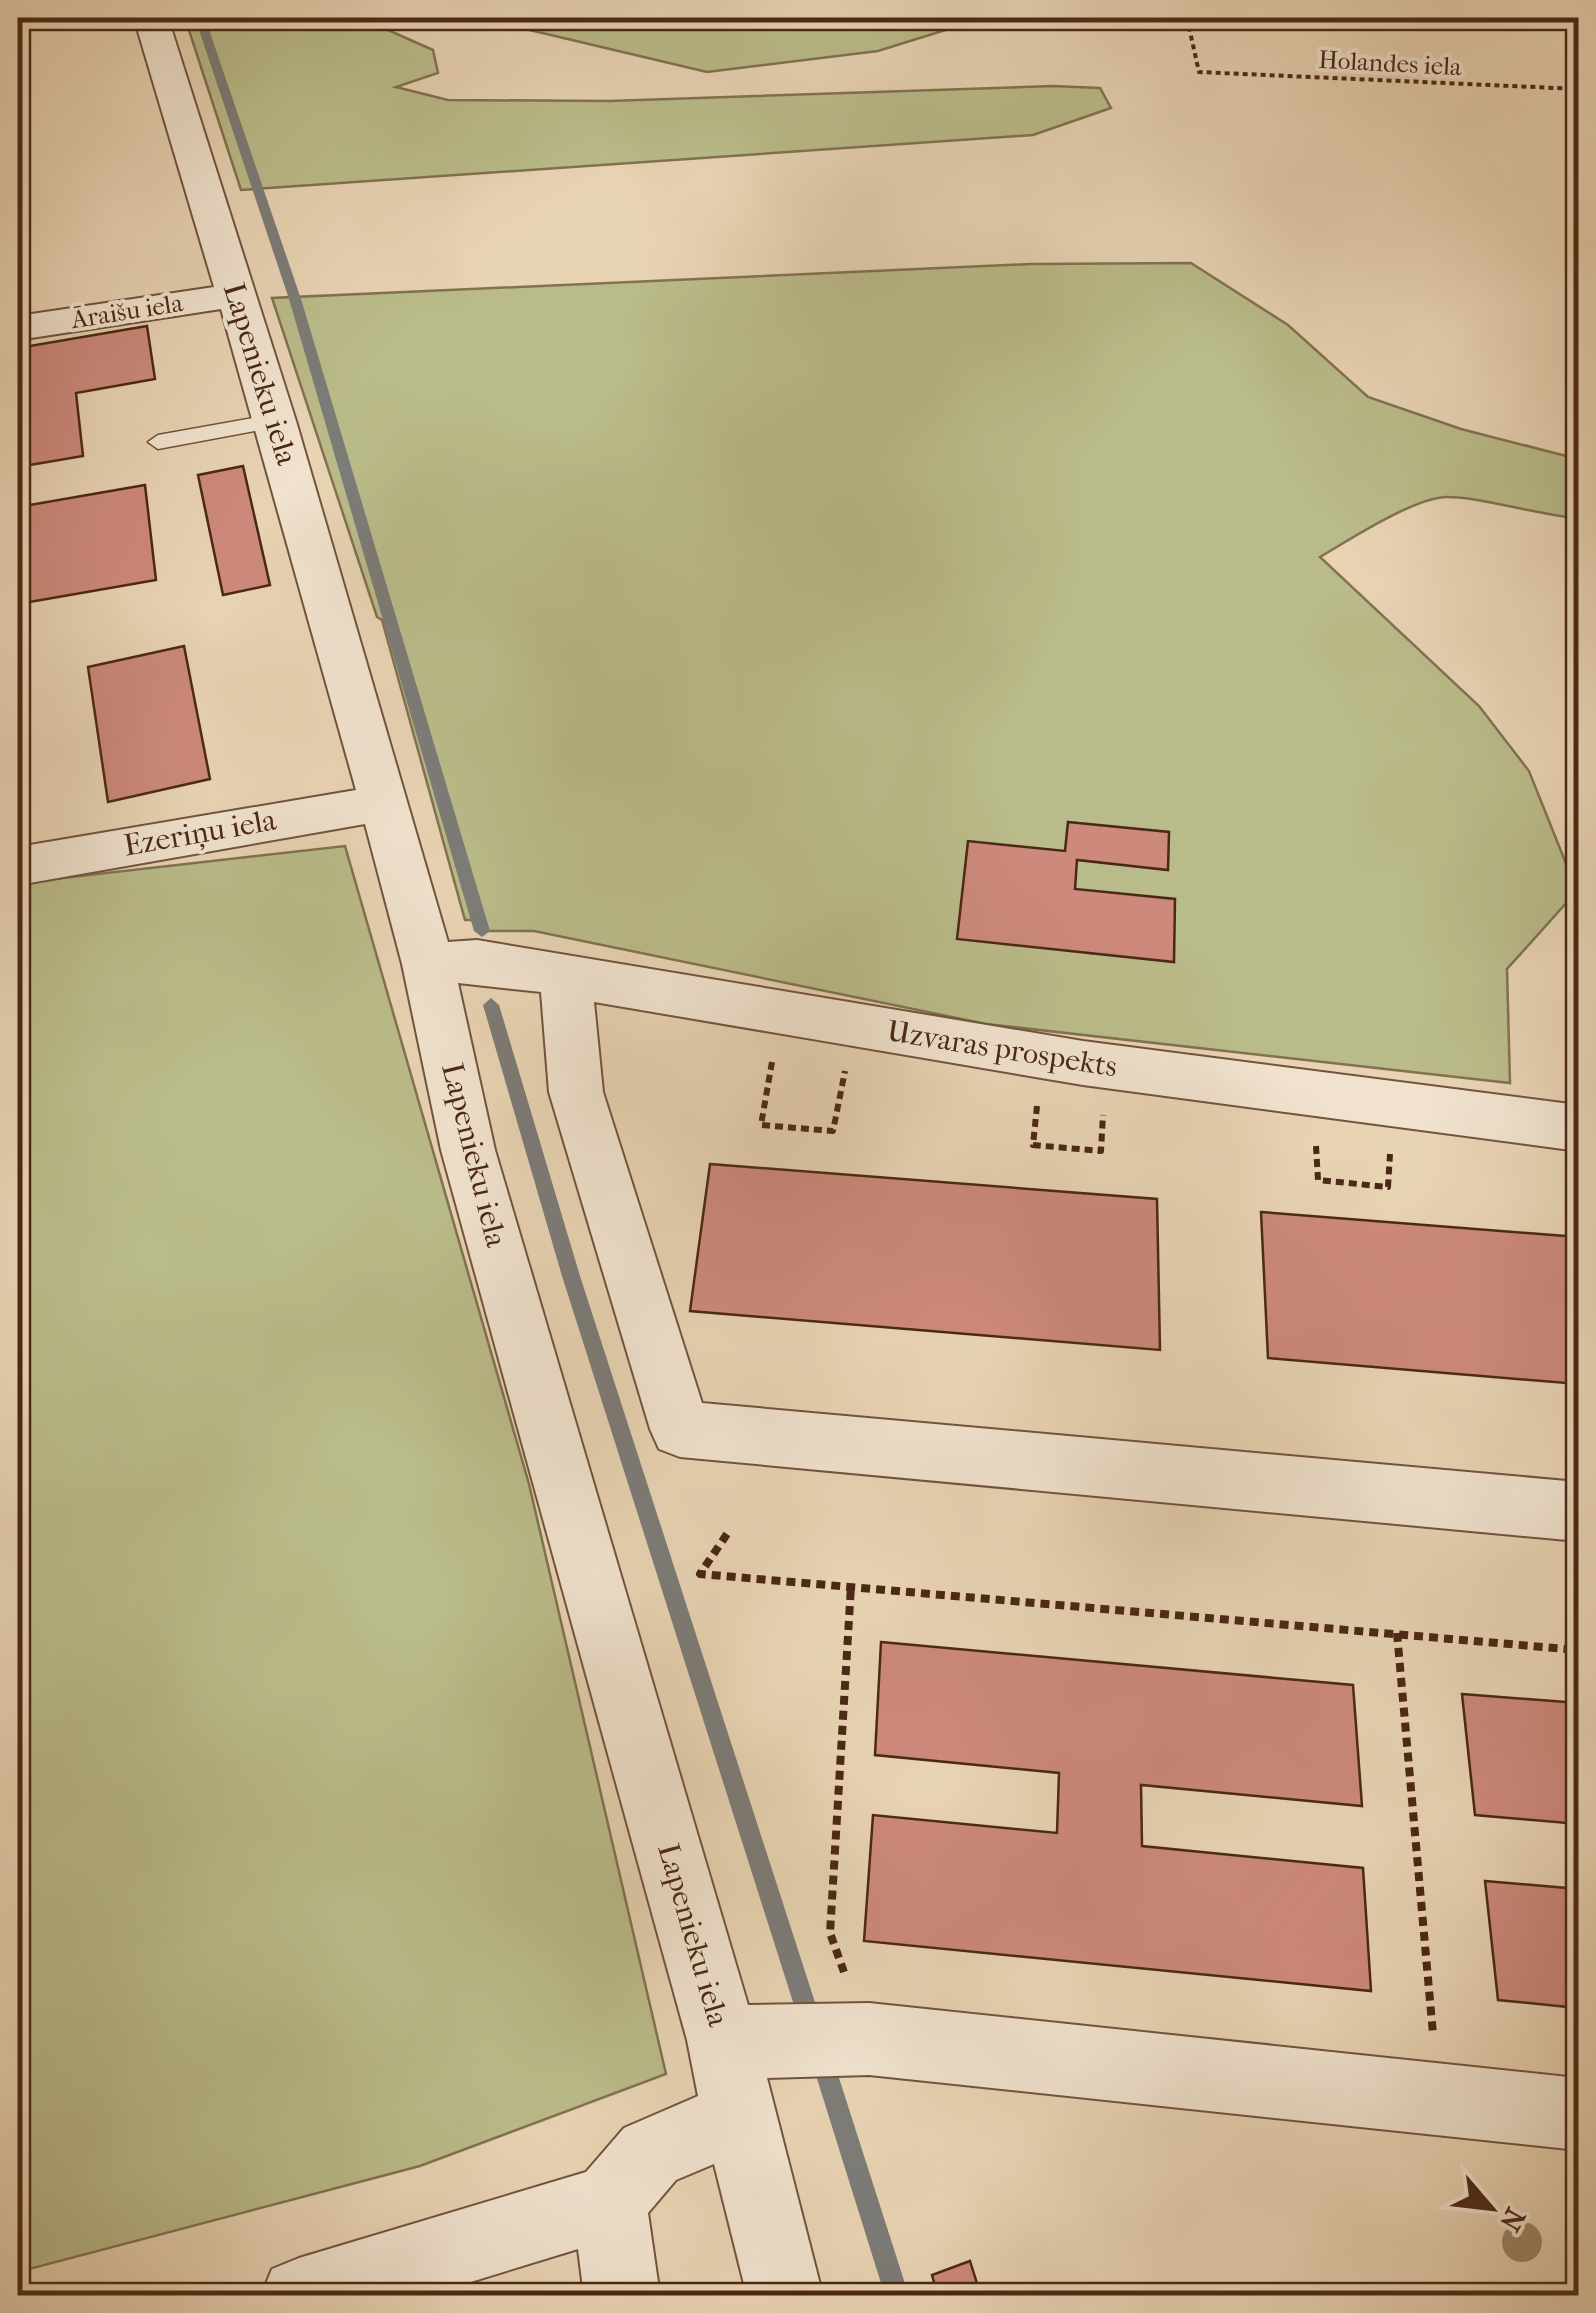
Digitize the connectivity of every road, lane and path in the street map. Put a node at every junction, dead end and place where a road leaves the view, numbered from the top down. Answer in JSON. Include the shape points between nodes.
{"nodes":[{"id":1,"x":151,"y":18,"type":"edge"},
{"id":2,"x":1187,"y":18,"type":"edge"},
{"id":3,"x":1578,"y":89,"type":"edge"},
{"id":4,"x":237,"y":294,"type":"junction"},
{"id":5,"x":18,"y":328,"type":"edge"},
{"id":6,"x":275,"y":421,"type":"junction"},
{"id":7,"x":158,"y":442,"type":"dead end"},
{"id":8,"x":384,"y":803,"type":"junction"},
{"id":9,"x":18,"y":866,"type":"edge"},
{"id":10,"x":428,"y":964,"type":"junction"},
{"id":11,"x":566,"y":980,"type":"junction"},
{"id":12,"x":768,"y":1051,"type":"dead end"},
{"id":13,"x":857,"y":1062,"type":"dead end"},
{"id":14,"x":1032,"y":1097,"type":"dead end"},
{"id":15,"x":1115,"y":1101,"type":"dead end"},
{"id":16,"x":1578,"y":1128,"type":"edge"},
{"id":17,"x":1315,"y":1133,"type":"dead end"},
{"id":18,"x":1390,"y":1139,"type":"dead end"},
{"id":19,"x":1578,"y":1512,"type":"edge"},
{"id":20,"x":727,"y":1534,"type":"dead end"},
{"id":21,"x":851,"y":1586,"type":"junction"},
{"id":22,"x":1398,"y":1633,"type":"junction"},
{"id":23,"x":1578,"y":1650,"type":"edge"},
{"id":24,"x":869,"y":2039,"type":"junction"},
{"id":25,"x":722,"y":2040,"type":"junction"},
{"id":26,"x":1439,"y":2100,"type":"junction"},
{"id":27,"x":1578,"y":2114,"type":"edge"},
{"id":28,"x":738,"y":2116,"type":"junction"},
{"id":29,"x":609,"y":2202,"type":"junction"},
{"id":30,"x":299,"y":2296,"type":"edge"},
{"id":31,"x":622,"y":2296,"type":"edge"},
{"id":32,"x":785,"y":2296,"type":"edge"}],
"edges":[{"from":1,"to":4,"type":"street","name":"Lapenieku iela"},
{"from":2,"to":3,"type":"path","name":"Holandes iela","via":[[1199,72]]},
{"from":4,"to":5,"type":"street","name":"Āraišu iela"},
{"from":4,"to":6,"type":"street","name":"Lapenieku iela"},
{"from":6,"to":7,"type":"lane"},
{"from":6,"to":8,"type":"street","name":"Lapenieku iela"},
{"from":8,"to":9,"type":"street","name":"Ezeriņu iela"},
{"from":8,"to":10,"type":"street","name":"Lapenieku iela"},
{"from":10,"to":11,"type":"street","name":"Uzvaras prospekts","via":[[477,962]]},
{"from":10,"to":25,"type":"street","name":"Lapenieku iela","via":[[468,1150]]},
{"from":11,"to":16,"type":"street","name":"Uzvaras prospekts","via":[[1083,1063]]},
{"from":11,"to":19,"type":"street","via":[[576,1092],[680,1429]]},
{"from":12,"to":13,"type":"path","via":[[772,1063],[761,1126],[834,1131],[846,1065]]},
{"from":14,"to":15,"type":"path","via":[[1033,1145],[1101,1150],[1103,1113]]},
{"from":17,"to":18,"type":"path","via":[[1318,1180],[1388,1186]]},
{"from":20,"to":21,"type":"path","via":[[700,1574]]},
{"from":21,"to":22,"type":"path"},
{"from":21,"to":24,"type":"path","via":[[830,1933]]},
{"from":22,"to":23,"type":"path"},
{"from":22,"to":26,"type":"path"},
{"from":24,"to":25,"type":"street"},
{"from":24,"to":26,"type":"street"},
{"from":25,"to":28,"type":"street","name":"Lapenieku iela"},
{"from":26,"to":27,"type":"street"},
{"from":28,"to":29,"type":"street","via":[[650,2154]]},
{"from":28,"to":32,"type":"street","name":"Lapenieku iela"},
{"from":29,"to":30,"type":"street"},
{"from":29,"to":31,"type":"street"}]}
